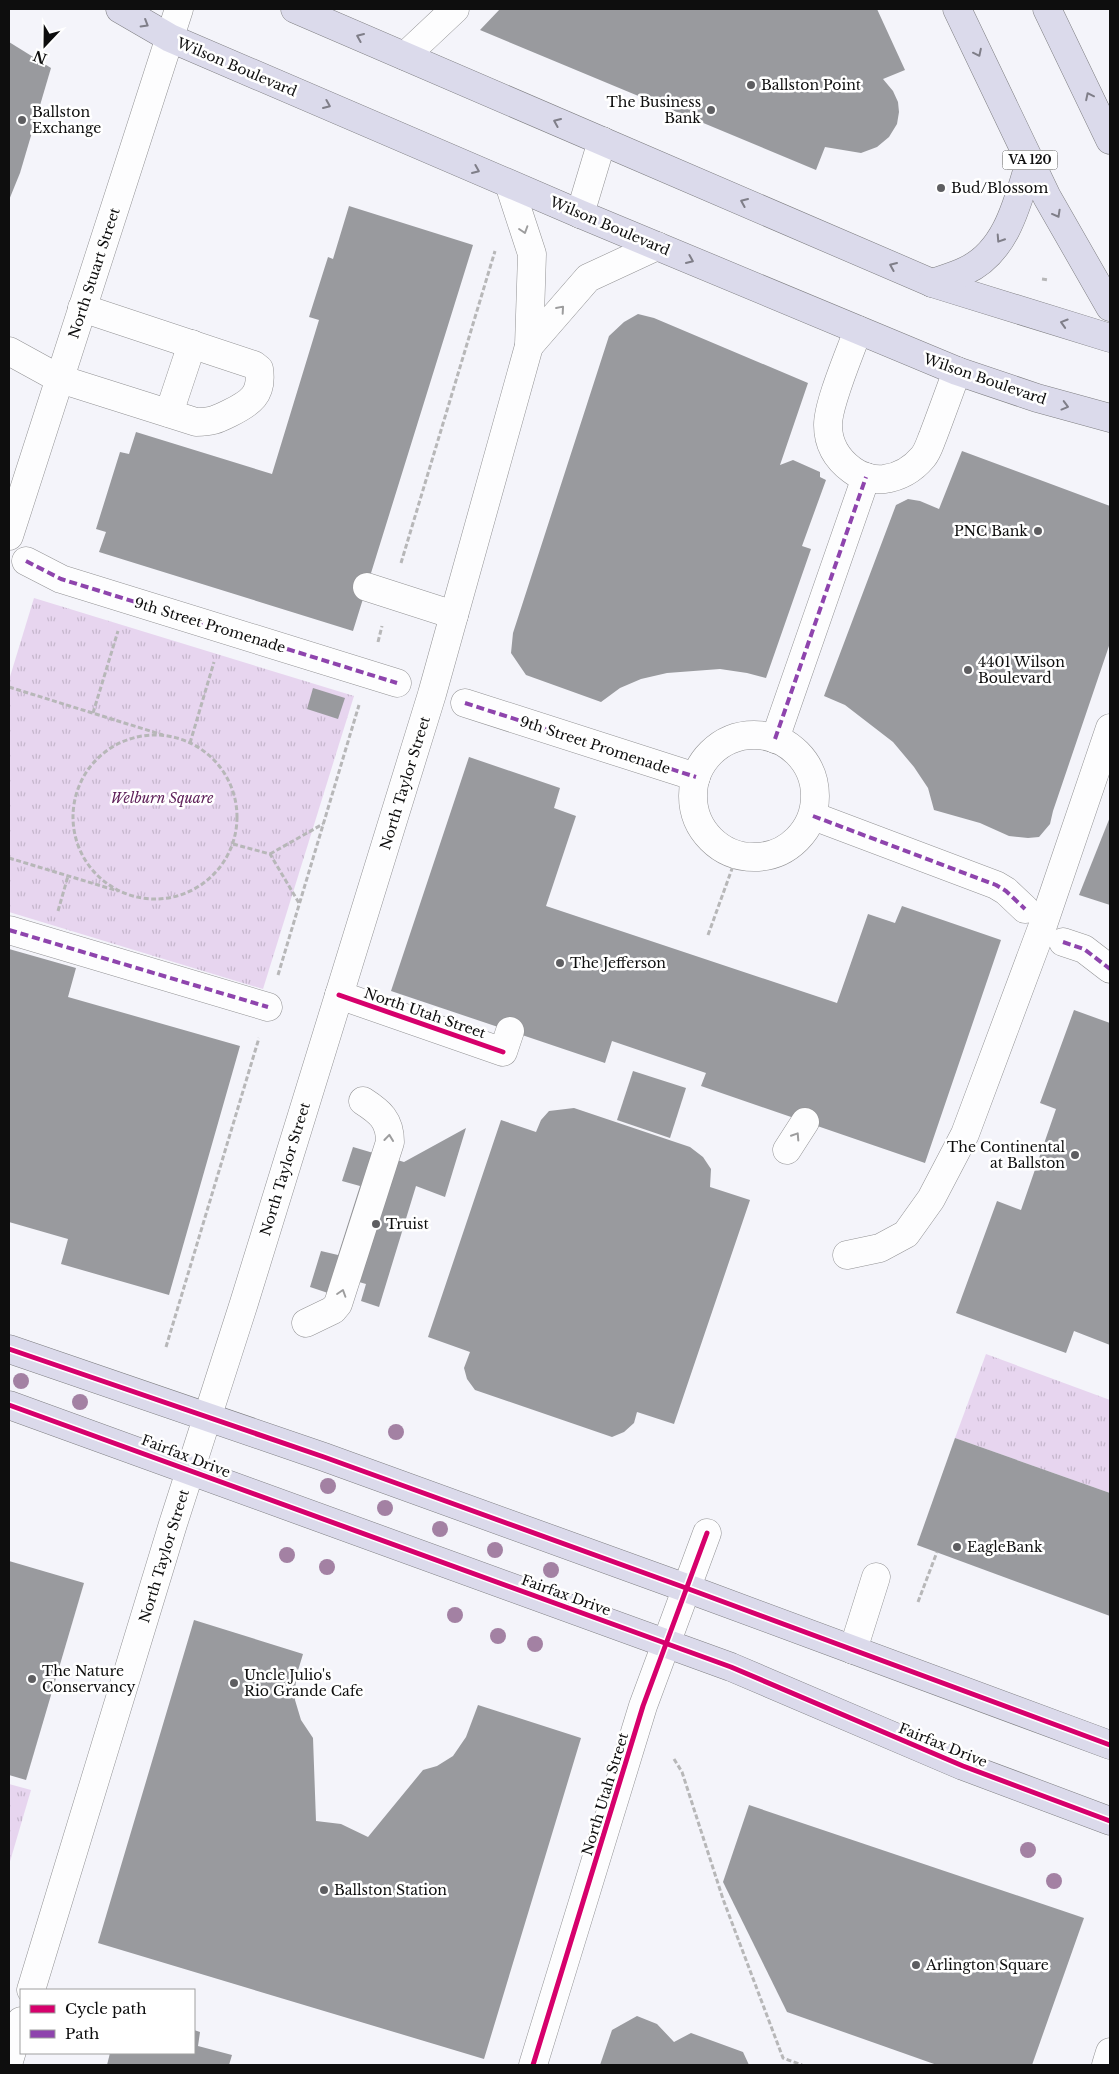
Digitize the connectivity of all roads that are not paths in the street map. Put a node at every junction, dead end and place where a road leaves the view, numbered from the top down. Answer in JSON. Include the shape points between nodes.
{"nodes":[{"id":1,"x":120,"y":9,"type":"edge"},
{"id":2,"x":179,"y":9,"type":"edge"},
{"id":3,"x":294,"y":9,"type":"edge"},
{"id":4,"x":455,"y":9,"type":"edge"},
{"id":5,"x":957,"y":9,"type":"edge"},
{"id":6,"x":1047,"y":9,"type":"edge"},
{"id":7,"x":170,"y":38,"type":"junction"},
{"id":8,"x":405,"y":56,"type":"junction"},
{"id":9,"x":1110,"y":140,"type":"edge"},
{"id":10,"x":602,"y":141,"type":"junction"},
{"id":11,"x":1030,"y":161,"type":"junction"},
{"id":12,"x":509,"y":184,"type":"junction"},
{"id":13,"x":580,"y":214,"type":"junction"},
{"id":14,"x":657,"y":246,"type":"junction"},
{"id":15,"x":932,"y":283,"type":"junction"},
{"id":16,"x":1110,"y":307,"type":"edge"},
{"id":17,"x":82,"y":308,"type":"junction"},
{"id":18,"x":858,"y":330,"type":"junction"},
{"id":19,"x":1110,"y":338,"type":"edge"},
{"id":20,"x":192,"y":344,"type":"junction"},
{"id":21,"x":529,"y":346,"type":"junction"},
{"id":22,"x":9,"y":351,"type":"edge"},
{"id":23,"x":957,"y":371,"type":"junction"},
{"id":24,"x":60,"y":378,"type":"junction"},
{"id":25,"x":169,"y":413,"type":"junction"},
{"id":26,"x":1110,"y":418,"type":"edge"},
{"id":27,"x":866,"y":477,"type":"junction"},
{"id":28,"x":9,"y":536,"type":"edge"},
{"id":29,"x":26,"y":561,"type":"dead end"},
{"id":30,"x":367,"y":587,"type":"dead end"},
{"id":31,"x":454,"y":615,"type":"junction"},
{"id":32,"x":397,"y":683,"type":"dead end"},
{"id":33,"x":464,"y":703,"type":"dead end"},
{"id":34,"x":1110,"y":728,"type":"edge"},
{"id":35,"x":774,"y":739,"type":"junction"},
{"id":36,"x":696,"y":777,"type":"junction"},
{"id":37,"x":813,"y":816,"type":"junction"},
{"id":38,"x":1025,"y":909,"type":"dead end"},
{"id":39,"x":9,"y":930,"type":"edge"},
{"id":40,"x":1063,"y":942,"type":"dead end"},
{"id":41,"x":1110,"y":969,"type":"edge"},
{"id":42,"x":339,"y":995,"type":"junction"},
{"id":43,"x":268,"y":1007,"type":"road end"},
{"id":44,"x":506,"y":1041,"type":"dead end"},
{"id":45,"x":363,"y":1101,"type":"dead end"},
{"id":46,"x":805,"y":1122,"type":"dead end"},
{"id":47,"x":786,"y":1150,"type":"dead end"},
{"id":48,"x":847,"y":1255,"type":"dead end"},
{"id":49,"x":306,"y":1323,"type":"dead end"},
{"id":50,"x":9,"y":1349,"type":"edge"},
{"id":51,"x":9,"y":1405,"type":"edge"},
{"id":52,"x":208,"y":1418,"type":"junction"},
{"id":53,"x":191,"y":1470,"type":"junction"},
{"id":54,"x":707,"y":1533,"type":"dead end"},
{"id":55,"x":876,"y":1577,"type":"dead end"},
{"id":56,"x":686,"y":1588,"type":"junction"},
{"id":57,"x":666,"y":1643,"type":"junction"},
{"id":58,"x":853,"y":1650,"type":"junction"},
{"id":59,"x":1110,"y":1745,"type":"edge"},
{"id":60,"x":1110,"y":1821,"type":"edge"},
{"id":61,"x":31,"y":1989,"type":"edge"},
{"id":62,"x":20,"y":2024,"type":"edge"},
{"id":63,"x":1110,"y":2052,"type":"edge"},
{"id":64,"x":9,"y":2061,"type":"edge"},
{"id":65,"x":533,"y":2065,"type":"edge"},
{"id":66,"x":1106,"y":2065,"type":"edge"}],
"edges":[{"from":1,"to":7,"type":"main road","name":"Wilson Boulevard","one_way":true},
{"from":2,"to":7,"type":"street","name":"North Stuart Street"},
{"from":8,"to":3,"type":"main road","one_way":true},
{"from":4,"to":8,"type":"street"},
{"from":5,"to":11,"type":"main road","number":"VA 120","one_way":true},
{"from":9,"to":6,"type":"main road","one_way":true},
{"from":7,"to":12,"type":"main road","name":"Wilson Boulevard","one_way":true},
{"from":7,"to":17,"type":"street","name":"North Stuart Street"},
{"from":10,"to":8,"type":"main road","one_way":true},
{"from":10,"to":13,"type":"street"},
{"from":15,"to":10,"type":"main road","one_way":true},
{"from":11,"to":15,"type":"main road","one_way":true,"via":[[1014,216],[998,242],[982,260],[967,270]]},
{"from":11,"to":16,"type":"main road","number":"VA 120","one_way":true},
{"from":12,"to":13,"type":"main road","name":"Wilson Boulevard"},
{"from":12,"to":21,"type":"street","name":"North Taylor Street","one_way":true,"via":[[532,254]]},
{"from":13,"to":14,"type":"main road","name":"Wilson Boulevard"},
{"from":14,"to":18,"type":"main road","name":"Wilson Boulevard","one_way":true},
{"from":21,"to":14,"type":"street","name":"North Taylor Street","one_way":true,"via":[[588,278]]},
{"from":19,"to":15,"type":"main road","one_way":true},
{"from":17,"to":20,"type":"street"},
{"from":17,"to":24,"type":"street","name":"North Stuart Street"},
{"from":18,"to":23,"type":"main road","name":"Wilson Boulevard"},
{"from":18,"to":27,"type":"street","via":[[828,423],[834,451],[843,464]]},
{"from":20,"to":25,"type":"street"},
{"from":20,"to":25,"type":"street","via":[[254,365],[259,369],[261,378],[258,390],[250,403],[211,422],[196,422]]},
{"from":21,"to":31,"type":"street","name":"North Taylor Street"},
{"from":22,"to":24,"type":"street"},
{"from":23,"to":26,"type":"main road","name":"Wilson Boulevard","one_way":true},
{"from":23,"to":27,"type":"street","via":[[925,455],[901,475],[880,479]]},
{"from":24,"to":25,"type":"street"},
{"from":24,"to":28,"type":"street","name":"North Stuart Street"},
{"from":27,"to":35,"type":"street"},
{"from":29,"to":32,"type":"street","name":"9th Street Promenade","via":[[61,579]]},
{"from":30,"to":31,"type":"street"},
{"from":31,"to":42,"type":"street","name":"North Taylor Street"},
{"from":33,"to":36,"type":"street","name":"9th Street Promenade"},
{"from":34,"to":48,"type":"street","via":[[1043,925],[965,1134],[931,1198],[906,1234],[880,1248]]},
{"from":35,"to":36,"type":"street","via":[[742,737],[722,744],[706,758]]},
{"from":35,"to":37,"type":"street","via":[[795,751],[807,764],[816,798]]},
{"from":36,"to":37,"type":"street","via":[[693,797],[696,816],[706,834],[721,848],[737,855],[757,857],[775,854],[791,846]]},
{"from":37,"to":38,"type":"street","via":[[996,885]]},
{"from":39,"to":43,"type":"street"},
{"from":40,"to":41,"type":"street","via":[[1084,949]]},
{"from":42,"to":44,"type":"street","name":"North Utah Street"},
{"from":42,"to":52,"type":"street","name":"North Taylor Street"},
{"from":49,"to":45,"type":"street","one_way":true,"via":[[333,1310],[338,1304],[390,1142],[390,1130],[384,1118]]},
{"from":47,"to":46,"type":"street","one_way":true},
{"from":50,"to":52,"type":"main road"},
{"from":51,"to":53,"type":"main road","name":"Fairfax Drive"},
{"from":52,"to":53,"type":"street","name":"North Taylor Street"},
{"from":52,"to":56,"type":"main road"},
{"from":53,"to":57,"type":"main road","name":"Fairfax Drive"},
{"from":53,"to":61,"type":"street","name":"North Taylor Street"},
{"from":54,"to":56,"type":"street","name":"North Utah Street"},
{"from":55,"to":58,"type":"street"},
{"from":56,"to":57,"type":"street","name":"North Utah Street"},
{"from":56,"to":58,"type":"main road"},
{"from":57,"to":60,"type":"main road","name":"Fairfax Drive","via":[[731,1667],[963,1766]]},
{"from":57,"to":65,"type":"street","name":"North Utah Street","via":[[643,1706]]},
{"from":58,"to":59,"type":"main road"},
{"from":62,"to":64,"type":"street"},
{"from":63,"to":66,"type":"street"}]}
